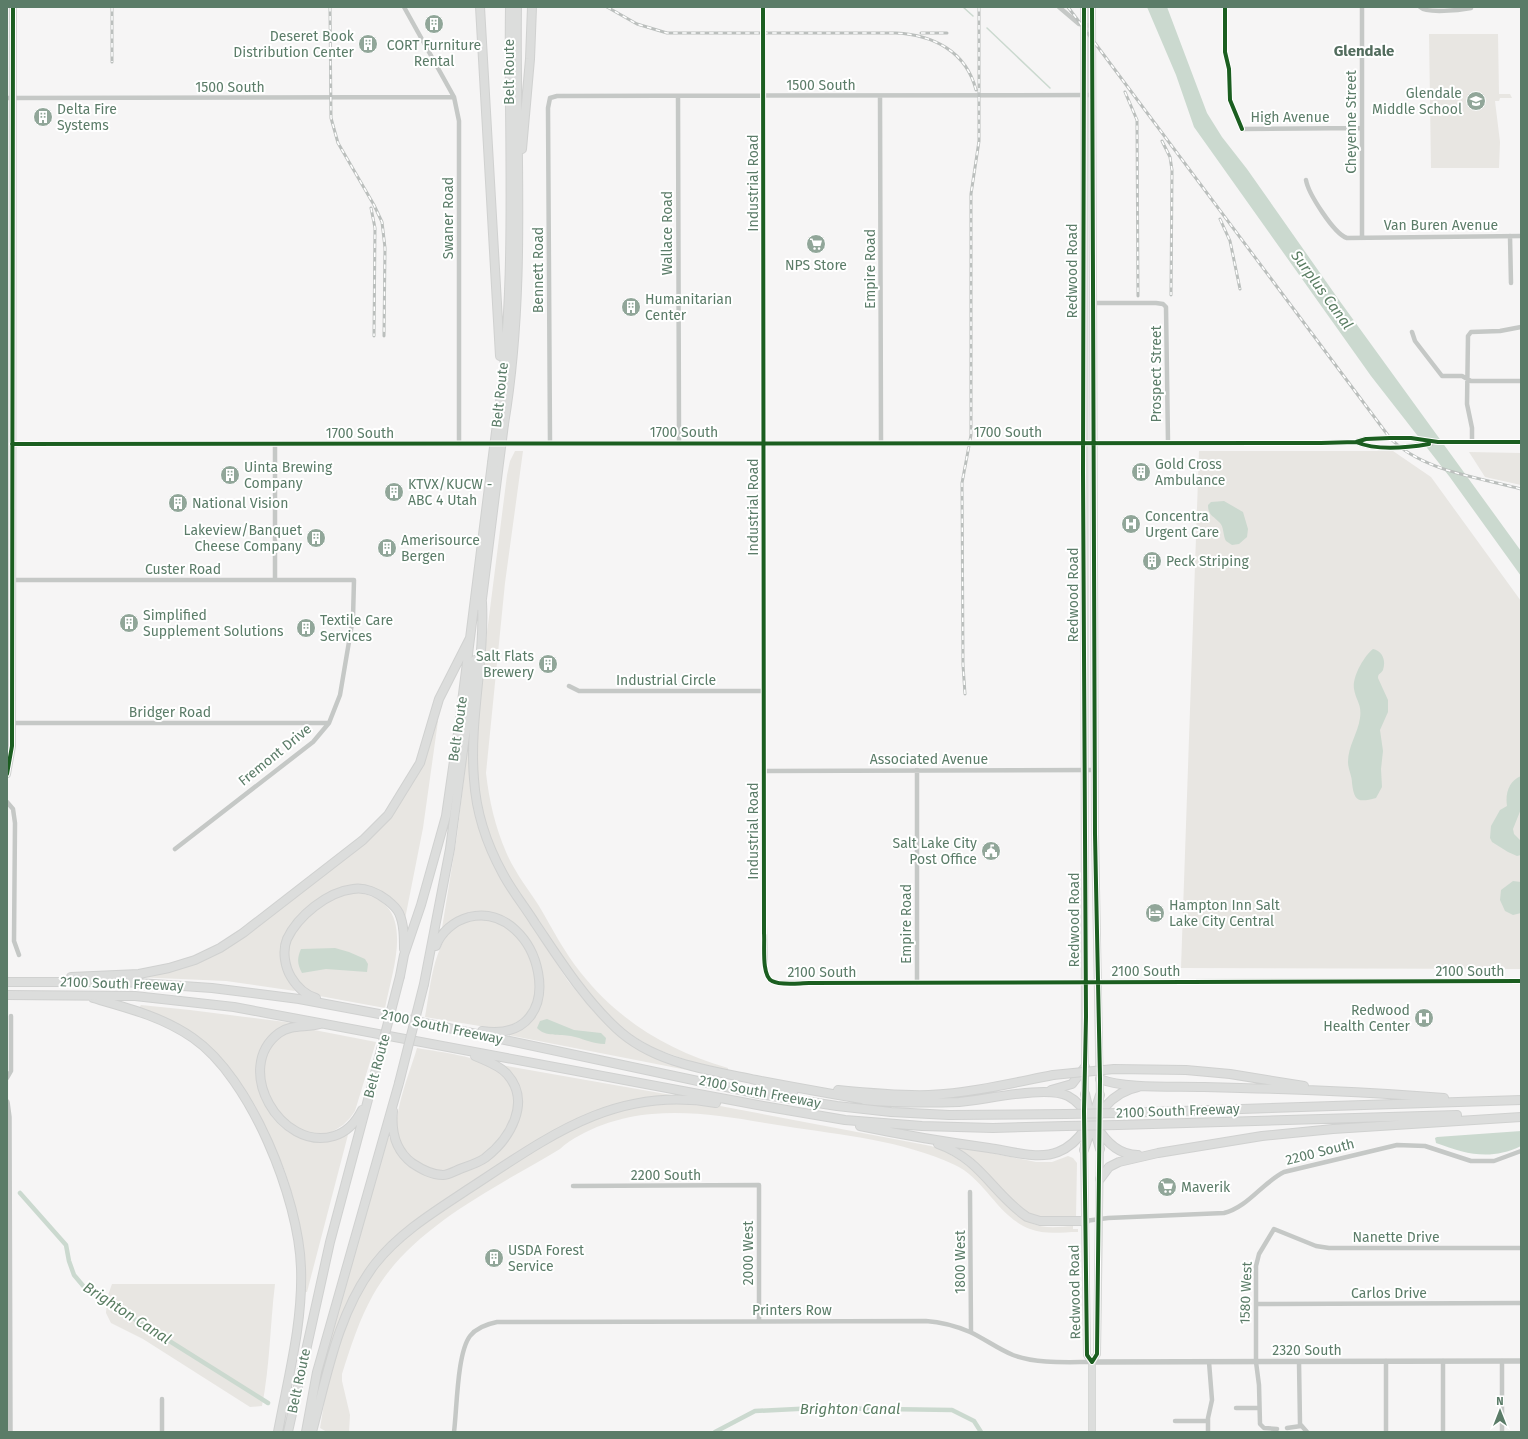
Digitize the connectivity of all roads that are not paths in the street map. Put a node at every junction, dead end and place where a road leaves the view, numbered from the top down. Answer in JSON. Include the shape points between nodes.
{"nodes":[{"id":1,"x":13,"y":7,"type":"edge"},
{"id":2,"x":404,"y":7,"type":"edge"},
{"id":3,"x":480,"y":7,"type":"edge"},
{"id":4,"x":510,"y":7,"type":"edge"},
{"id":5,"x":517,"y":7,"type":"edge"},
{"id":6,"x":532,"y":7,"type":"edge"},
{"id":7,"x":763,"y":7,"type":"edge"},
{"id":8,"x":1059,"y":7,"type":"edge"},
{"id":9,"x":1084,"y":7,"type":"edge"},
{"id":10,"x":1092,"y":7,"type":"edge"},
{"id":11,"x":1225,"y":7,"type":"edge"},
{"id":12,"x":1362,"y":7,"type":"edge"},
{"id":13,"x":1420,"y":7,"type":"edge"},
{"id":14,"x":1471,"y":8,"type":"dead end"},
{"id":15,"x":1084,"y":26,"type":"junction"},
{"id":16,"x":1092,"y":26,"type":"junction"},
{"id":17,"x":1083,"y":95,"type":"junction"},
{"id":18,"x":1092,"y":95,"type":"junction"},
{"id":19,"x":678,"y":96,"type":"junction"},
{"id":20,"x":764,"y":96,"type":"junction"},
{"id":21,"x":880,"y":96,"type":"junction"},
{"id":22,"x":454,"y":97,"type":"junction"},
{"id":23,"x":10,"y":98,"type":"edge"},
{"id":24,"x":550,"y":98,"type":"joint"},
{"id":25,"x":1362,"y":128,"type":"junction"},
{"id":26,"x":10,"y":176,"type":"edge"},
{"id":27,"x":1306,"y":180,"type":"dead end"},
{"id":28,"x":518,"y":190,"type":"junction"},
{"id":29,"x":1362,"y":236,"type":"junction"},
{"id":30,"x":1510,"y":236,"type":"junction"},
{"id":31,"x":1521,"y":236,"type":"edge"},
{"id":32,"x":1511,"y":283,"type":"dead end"},
{"id":33,"x":1092,"y":303,"type":"junction"},
{"id":34,"x":1521,"y":327,"type":"edge"},
{"id":35,"x":1412,"y":332,"type":"dead end"},
{"id":36,"x":1467,"y":378,"type":"junction"},
{"id":37,"x":1521,"y":381,"type":"edge"},
{"id":38,"x":502,"y":383,"type":"junction"},
{"id":39,"x":501,"y":424,"type":"junction"},
{"id":40,"x":1084,"y":442,"type":"junction"},
{"id":41,"x":1093,"y":442,"type":"junction"},
{"id":42,"x":1168,"y":442,"type":"junction"},
{"id":43,"x":1356,"y":442,"type":"junction"},
{"id":44,"x":1438,"y":442,"type":"junction"},
{"id":45,"x":1472,"y":442,"type":"junction"},
{"id":46,"x":1521,"y":442,"type":"edge"},
{"id":47,"x":550,"y":443,"type":"junction"},
{"id":48,"x":679,"y":443,"type":"junction"},
{"id":49,"x":764,"y":443,"type":"junction"},
{"id":50,"x":881,"y":443,"type":"junction"},
{"id":51,"x":12,"y":444,"type":"junction"},
{"id":52,"x":275,"y":444,"type":"junction"},
{"id":53,"x":459,"y":444,"type":"junction"},
{"id":54,"x":495,"y":463,"type":"junction"},
{"id":55,"x":12,"y":580,"type":"junction"},
{"id":56,"x":275,"y":580,"type":"junction"},
{"id":57,"x":354,"y":580,"type":"joint"},
{"id":58,"x":482,"y":602,"type":"junction"},
{"id":59,"x":470,"y":638,"type":"junction"},
{"id":60,"x":569,"y":686,"type":"dead end"},
{"id":61,"x":764,"y":691,"type":"junction"},
{"id":62,"x":12,"y":723,"type":"junction"},
{"id":63,"x":329,"y":723,"type":"junction"},
{"id":64,"x":916,"y":770,"type":"junction"},
{"id":65,"x":1084,"y":770,"type":"junction"},
{"id":66,"x":1095,"y":770,"type":"junction"},
{"id":67,"x":764,"y":771,"type":"junction"},
{"id":68,"x":7,"y":774,"type":"edge"},
{"id":69,"x":7,"y":802,"type":"edge"},
{"id":70,"x":175,"y":848,"type":"dead end"},
{"id":71,"x":19,"y":955,"type":"dead end"},
{"id":72,"x":404,"y":956,"type":"junction"},
{"id":73,"x":426,"y":975,"type":"junction"},
{"id":74,"x":771,"y":981,"type":"joint"},
{"id":75,"x":1521,"y":981,"type":"edge"},
{"id":76,"x":7,"y":982,"type":"edge"},
{"id":77,"x":23,"y":982,"type":"junction"},
{"id":78,"x":917,"y":982,"type":"junction"},
{"id":79,"x":1086,"y":982,"type":"junction"},
{"id":80,"x":1098,"y":982,"type":"junction"},
{"id":81,"x":7,"y":995,"type":"edge"},
{"id":82,"x":83,"y":995,"type":"junction"},
{"id":83,"x":340,"y":1006,"type":"junction"},
{"id":84,"x":11,"y":1016,"type":"dead end"},
{"id":85,"x":411,"y":1020,"type":"junction"},
{"id":86,"x":323,"y":1023,"type":"junction"},
{"id":87,"x":462,"y":1050,"type":"junction"},
{"id":88,"x":1085,"y":1067,"type":"junction"},
{"id":89,"x":7,"y":1078,"type":"edge"},
{"id":90,"x":1100,"y":1079,"type":"junction"},
{"id":91,"x":771,"y":1083,"type":"junction"},
{"id":92,"x":1159,"y":1086,"type":"junction"},
{"id":93,"x":734,"y":1088,"type":"junction"},
{"id":94,"x":370,"y":1091,"type":"junction"},
{"id":95,"x":1344,"y":1092,"type":"junction"},
{"id":96,"x":1032,"y":1094,"type":"junction"},
{"id":97,"x":1085,"y":1094,"type":"junction"},
{"id":98,"x":1100,"y":1095,"type":"junction"},
{"id":99,"x":395,"y":1096,"type":"junction"},
{"id":100,"x":868,"y":1100,"type":"junction"},
{"id":101,"x":1521,"y":1100,"type":"edge"},
{"id":102,"x":7,"y":1102,"type":"edge"},
{"id":103,"x":1478,"y":1102,"type":"junction"},
{"id":104,"x":763,"y":1106,"type":"junction"},
{"id":105,"x":1084,"y":1111,"type":"junction"},
{"id":106,"x":1100,"y":1113,"type":"junction"},
{"id":107,"x":1521,"y":1113,"type":"edge"},
{"id":108,"x":806,"y":1114,"type":"junction"},
{"id":109,"x":8,"y":1117,"type":"edge"},
{"id":110,"x":1521,"y":1117,"type":"edge"},
{"id":111,"x":1091,"y":1124,"type":"junction"},
{"id":112,"x":1100,"y":1132,"type":"junction"},
{"id":113,"x":920,"y":1138,"type":"junction"},
{"id":114,"x":1100,"y":1149,"type":"junction"},
{"id":115,"x":1084,"y":1150,"type":"joint"},
{"id":116,"x":1521,"y":1151,"type":"edge"},
{"id":117,"x":1158,"y":1153,"type":"junction"},
{"id":118,"x":1100,"y":1179,"type":"junction"},
{"id":119,"x":759,"y":1185,"type":"joint"},
{"id":120,"x":573,"y":1186,"type":"dead end"},
{"id":121,"x":970,"y":1192,"type":"dead end"},
{"id":122,"x":1100,"y":1219,"type":"junction"},
{"id":123,"x":1085,"y":1221,"type":"junction"},
{"id":124,"x":1274,"y":1229,"type":"joint"},
{"id":125,"x":1521,"y":1248,"type":"edge"},
{"id":126,"x":1256,"y":1304,"type":"junction"},
{"id":127,"x":1521,"y":1304,"type":"edge"},
{"id":128,"x":759,"y":1321,"type":"junction"},
{"id":129,"x":971,"y":1332,"type":"junction"},
{"id":130,"x":1386,"y":1361,"type":"junction"},
{"id":131,"x":1443,"y":1361,"type":"junction"},
{"id":132,"x":1502,"y":1361,"type":"junction"},
{"id":133,"x":1521,"y":1361,"type":"edge"},
{"id":134,"x":1092,"y":1362,"type":"junction"},
{"id":135,"x":1208,"y":1362,"type":"junction"},
{"id":136,"x":1256,"y":1362,"type":"junction"},
{"id":137,"x":1299,"y":1362,"type":"junction"},
{"id":138,"x":162,"y":1399,"type":"dead end"},
{"id":139,"x":1236,"y":1408,"type":"dead end"},
{"id":140,"x":1259,"y":1408,"type":"junction"},
{"id":141,"x":1175,"y":1421,"type":"dead end"},
{"id":142,"x":1208,"y":1421,"type":"junction"},
{"id":143,"x":1301,"y":1426,"type":"junction"},
{"id":144,"x":1287,"y":1428,"type":"dead end"},
{"id":145,"x":1277,"y":1429,"type":"dead end"},
{"id":146,"x":10,"y":1432,"type":"edge"},
{"id":147,"x":162,"y":1432,"type":"edge"},
{"id":148,"x":278,"y":1432,"type":"edge"},
{"id":149,"x":288,"y":1432,"type":"edge"},
{"id":150,"x":306,"y":1432,"type":"edge"},
{"id":151,"x":312,"y":1432,"type":"edge"},
{"id":152,"x":454,"y":1432,"type":"edge"},
{"id":153,"x":1092,"y":1432,"type":"edge"},
{"id":154,"x":1208,"y":1432,"type":"edge"},
{"id":155,"x":1307,"y":1432,"type":"edge"},
{"id":156,"x":1386,"y":1432,"type":"edge"},
{"id":157,"x":1443,"y":1432,"type":"edge"},
{"id":158,"x":1502,"y":1432,"type":"edge"}],
"edges":[{"from":1,"to":23,"type":"main road"},
{"from":2,"to":22,"type":"street","name":"Swaner Road"},
{"from":3,"to":38,"type":"highway"},
{"from":4,"to":38,"type":"highway","name":"Belt Route","via":[[510,264]]},
{"from":5,"to":28,"type":"highway","name":"Belt Route"},
{"from":6,"to":28,"type":"highway"},
{"from":7,"to":20,"type":"street","name":"Industrial Road"},
{"from":8,"to":15,"type":"street"},
{"from":9,"to":15,"type":"main road","name":"Redwood Road"},
{"from":10,"to":16,"type":"main road","name":"Redwood Road"},
{"from":11,"to":25,"type":"street","name":"High Avenue","via":[[1225,52],[1229,69],[1230,100],[1242,128]]},
{"from":12,"to":25,"type":"street","name":"Cheyenne Street"},
{"from":13,"to":14,"type":"street","via":[[1426,10]]},
{"from":15,"to":16,"type":"street"},
{"from":15,"to":17,"type":"main road","name":"Redwood Road"},
{"from":16,"to":18,"type":"main road","name":"Redwood Road"},
{"from":17,"to":18,"type":"street","name":"1500 South"},
{"from":17,"to":21,"type":"street","name":"1500 South"},
{"from":17,"to":40,"type":"main road","name":"Redwood Road"},
{"from":18,"to":33,"type":"main road","name":"Redwood Road"},
{"from":19,"to":20,"type":"street","name":"1500 South"},
{"from":19,"to":24,"type":"street","name":"1500 South"},
{"from":19,"to":48,"type":"street","name":"Wallace Road"},
{"from":20,"to":21,"type":"street","name":"1500 South"},
{"from":20,"to":49,"type":"street","name":"Industrial Road"},
{"from":21,"to":50,"type":"street","name":"Empire Road"},
{"from":22,"to":23,"type":"street","name":"1500 South"},
{"from":22,"to":53,"type":"street","name":"Swaner Road","via":[[459,121]]},
{"from":23,"to":26,"type":"main road"},
{"from":24,"to":47,"type":"street","name":"Bennett Road"},
{"from":25,"to":29,"type":"street","name":"Cheyenne Street"},
{"from":26,"to":51,"type":"main road"},
{"from":27,"to":29,"type":"street","name":"Van Buren Avenue","via":[[1309,192],[1338,233],[1347,238]]},
{"from":28,"to":39,"type":"highway","name":"Belt Route","via":[[515,313]]},
{"from":29,"to":30,"type":"street","name":"Van Buren Avenue"},
{"from":30,"to":31,"type":"street","name":"Van Buren Avenue"},
{"from":30,"to":32,"type":"street"},
{"from":33,"to":41,"type":"main road","name":"Redwood Road"},
{"from":33,"to":42,"type":"street","name":"Prospect Street","via":[[1164,305],[1167,313]]},
{"from":34,"to":36,"type":"street","via":[[1471,332],[1467,339]]},
{"from":35,"to":36,"type":"street","via":[[1415,341],[1440,374]]},
{"from":36,"to":37,"type":"street","via":[[1471,381]]},
{"from":36,"to":45,"type":"street","via":[[1467,408]]},
{"from":38,"to":39,"type":"highway","name":"Belt Route"},
{"from":39,"to":54,"type":"highway","name":"Belt Route","bridge":true},
{"from":40,"to":41,"type":"street","name":"1700 South"},
{"from":40,"to":50,"type":"street","name":"1700 South"},
{"from":40,"to":65,"type":"main road","name":"Redwood Road"},
{"from":41,"to":42,"type":"street","name":"1700 South"},
{"from":41,"to":66,"type":"main road","name":"Redwood Road"},
{"from":42,"to":43,"type":"street","name":"1700 South"},
{"from":43,"to":44,"type":"street","name":"1700 South","via":[[1366,438],[1411,438]]},
{"from":43,"to":44,"type":"street","name":"1700 South","via":[[1366,447],[1418,446]]},
{"from":44,"to":45,"type":"street","name":"1700 South"},
{"from":45,"to":46,"type":"street","name":"1700 South"},
{"from":47,"to":48,"type":"street","name":"1700 South"},
{"from":47,"to":53,"type":"street","name":"1700 South"},
{"from":48,"to":49,"type":"street","name":"1700 South"},
{"from":49,"to":50,"type":"street","name":"1700 South"},
{"from":49,"to":61,"type":"street","name":"Industrial Road"},
{"from":51,"to":52,"type":"street","name":"1700 South"},
{"from":51,"to":55,"type":"main road"},
{"from":52,"to":53,"type":"street","name":"1700 South"},
{"from":52,"to":56,"type":"street"},
{"from":54,"to":58,"type":"highway","name":"Belt Route"},
{"from":54,"to":59,"type":"highway","name":"Belt Route"},
{"from":55,"to":56,"type":"street","name":"Custer Road"},
{"from":55,"to":62,"type":"main road"},
{"from":56,"to":57,"type":"street","name":"Custer Road"},
{"from":57,"to":63,"type":"street","name":"Fremont Drive","via":[[353,618],[345,664],[337,705]]},
{"from":58,"to":73,"type":"highway","name":"Belt Route","via":[[450,849]]},
{"from":58,"to":91,"type":"highway","via":[[474,779],[479,814],[503,874],[583,994],[617,1029],[652,1052],[683,1064]]},
{"from":59,"to":72,"type":"highway","name":"Belt Route","via":[[446,816]]},
{"from":59,"to":77,"type":"highway","via":[[439,699],[420,763],[388,815],[363,840],[243,933],[195,960],[169,968],[139,974]]},
{"from":60,"to":61,"type":"street","name":"Industrial Circle","via":[[579,691]]},
{"from":61,"to":67,"type":"street","name":"Industrial Road"},
{"from":62,"to":63,"type":"street","name":"Bridger Road"},
{"from":62,"to":68,"type":"main road","via":[[12,754]]},
{"from":63,"to":70,"type":"street","name":"Fremont Drive","via":[[313,742]]},
{"from":64,"to":65,"type":"street","name":"Associated Avenue"},
{"from":64,"to":67,"type":"street","name":"Associated Avenue"},
{"from":64,"to":78,"type":"street","name":"Empire Road"},
{"from":65,"to":66,"type":"street","name":"Associated Avenue"},
{"from":65,"to":79,"type":"main road","name":"Redwood Road"},
{"from":66,"to":80,"type":"main road","name":"Redwood Road"},
{"from":67,"to":74,"type":"street","name":"Industrial Road","via":[[765,965],[766,974]]},
{"from":69,"to":71,"type":"street","via":[[14,813],[14,941]]},
{"from":72,"to":83,"type":"highway","via":[[400,914],[396,907],[382,896],[362,889],[352,889],[321,902],[294,927],[287,941],[287,969],[294,982],[311,997]]},
{"from":72,"to":94,"type":"highway","name":"Belt Route","bridge":true},
{"from":73,"to":85,"type":"highway","via":[[439,938],[446,929],[464,918],[477,916],[498,919],[517,932],[531,952],[539,976],[537,1007],[528,1020],[507,1031],[491,1032]]},
{"from":73,"to":99,"type":"highway","name":"Belt Route","bridge":true},
{"from":74,"to":78,"type":"street","name":"2100 South"},
{"from":75,"to":80,"type":"street","name":"2100 South"},
{"from":76,"to":77,"type":"highway","name":"2100 South Freeway"},
{"from":77,"to":83,"type":"highway","name":"2100 South Freeway","via":[[124,982],[212,988]]},
{"from":78,"to":79,"type":"street","name":"2100 South"},
{"from":79,"to":80,"type":"street","name":"2100 South"},
{"from":79,"to":88,"type":"main road","name":"Redwood Road"},
{"from":80,"to":90,"type":"main road","name":"Redwood Road"},
{"from":81,"to":82,"type":"highway","name":"2100 South Freeway"},
{"from":82,"to":86,"type":"highway","name":"2100 South Freeway","via":[[192,1001],[234,1006]]},
{"from":82,"to":148,"type":"highway","via":[[157,1017],[194,1039],[218,1061],[238,1085],[284,1178],[297,1232],[301,1267],[297,1326]]},
{"from":83,"to":85,"type":"highway","name":"2100 South Freeway"},
{"from":84,"to":89,"type":"street","via":[[11,1071]]},
{"from":85,"to":93,"type":"highway","name":"2100 South Freeway"},
{"from":86,"to":87,"type":"highway","name":"2100 South Freeway"},
{"from":86,"to":94,"type":"highway","via":[[286,1029],[269,1043],[262,1054],[260,1074],[263,1088],[278,1117],[299,1134],[312,1139],[325,1139],[348,1130],[360,1114]]},
{"from":87,"to":99,"type":"highway","via":[[502,1070],[508,1075],[518,1095],[519,1107],[513,1125],[496,1149],[484,1159],[444,1175],[423,1170],[405,1157],[394,1138],[392,1119]]},
{"from":87,"to":104,"type":"highway","name":"2100 South Freeway"},
{"from":88,"to":96,"type":"highway","via":[[1072,1084]]},
{"from":88,"to":97,"type":"main road","name":"Redwood Road"},
{"from":90,"to":92,"type":"highway"},
{"from":90,"to":98,"type":"main road","name":"Redwood Road"},
{"from":91,"to":95,"type":"highway","bridge":true,"via":[[907,1095],[951,1093],[1079,1072],[1121,1069],[1186,1070],[1230,1074]]},
{"from":91,"to":100,"type":"highway"},
{"from":92,"to":95,"type":"highway"},
{"from":92,"to":106,"type":"highway","via":[[1124,1091]]},
{"from":93,"to":100,"type":"highway"},
{"from":93,"to":103,"type":"highway","name":"2100 South Freeway","bridge":true,"via":[[837,1106],[949,1115],[1119,1113]]},
{"from":94,"to":149,"type":"highway","name":"Belt Route","via":[[330,1242]]},
{"from":95,"to":103,"type":"highway"},
{"from":96,"to":100,"type":"highway","via":[[948,1102]]},
{"from":96,"to":105,"type":"highway","via":[[1063,1094]]},
{"from":97,"to":105,"type":"main road","name":"Redwood Road"},
{"from":97,"to":111,"type":"highway"},
{"from":98,"to":106,"type":"main road","name":"Redwood Road"},
{"from":98,"to":111,"type":"highway"},
{"from":99,"to":150,"type":"highway","name":"Belt Route","via":[[316,1372]]},
{"from":101,"to":103,"type":"highway","name":"2100 South Freeway"},
{"from":102,"to":109,"type":"street"},
{"from":104,"to":108,"type":"highway","name":"2100 South Freeway"},
{"from":104,"to":151,"type":"highway","via":[[730,1105],[703,1100],[657,1100],[602,1112],[553,1134],[433,1213],[404,1235],[376,1263],[358,1290],[337,1339]]},
{"from":105,"to":111,"type":"highway"},
{"from":106,"to":111,"type":"highway"},
{"from":106,"to":112,"type":"main road","name":"Redwood Road"},
{"from":107,"to":108,"type":"highway","name":"2100 South Freeway","bridge":true,"via":[[993,1128],[864,1122]]},
{"from":108,"to":113,"type":"highway"},
{"from":109,"to":146,"type":"street"},
{"from":110,"to":117,"type":"highway","via":[[1300,1131]]},
{"from":111,"to":112,"type":"highway"},
{"from":111,"to":113,"type":"highway","via":[[1064,1149],[1044,1155]]},
{"from":111,"to":114,"type":"highway"},
{"from":111,"to":115,"type":"highway"},
{"from":112,"to":114,"type":"main road","name":"Redwood Road"},
{"from":112,"to":117,"type":"highway","via":[[1109,1144],[1123,1152]]},
{"from":113,"to":123,"type":"highway","via":[[954,1151],[971,1162],[1028,1217],[1040,1221]]},
{"from":114,"to":118,"type":"main road","name":"Redwood Road"},
{"from":115,"to":123,"type":"main road","name":"Redwood Road"},
{"from":116,"to":122,"type":"street","name":"2200 South","via":[[1494,1161],[1471,1161],[1424,1146],[1397,1145],[1284,1172],[1270,1180],[1239,1206],[1224,1213]]},
{"from":117,"to":118,"type":"highway","via":[[1116,1162]]},
{"from":118,"to":122,"type":"main road","name":"Redwood Road"},
{"from":119,"to":120,"type":"street","name":"2200 South"},
{"from":119,"to":128,"type":"street","name":"2000 West"},
{"from":121,"to":129,"type":"street","name":"1800 West"},
{"from":122,"to":123,"type":"street","name":"2200 South"},
{"from":122,"to":134,"type":"main road","name":"Redwood Road","via":[[1097,1354]]},
{"from":123,"to":134,"type":"main road","name":"Redwood Road","via":[[1087,1354]]},
{"from":124,"to":125,"type":"street","name":"Nanette Drive","via":[[1316,1246],[1329,1248]]},
{"from":124,"to":126,"type":"street","name":"1580 West","via":[[1259,1254],[1256,1266]]},
{"from":126,"to":127,"type":"street","name":"Carlos Drive"},
{"from":126,"to":136,"type":"street","name":"1580 West"},
{"from":128,"to":129,"type":"street","name":"Printers Row","via":[[926,1321]]},
{"from":128,"to":152,"type":"street","name":"Printers Row","via":[[506,1321],[483,1325],[470,1336],[465,1346]]},
{"from":129,"to":134,"type":"street","name":"Printers Row","via":[[1008,1353],[1029,1360]]},
{"from":130,"to":131,"type":"street","name":"2320 South"},
{"from":130,"to":137,"type":"street","name":"2320 South"},
{"from":130,"to":156,"type":"street"},
{"from":131,"to":132,"type":"street","name":"2320 South"},
{"from":131,"to":157,"type":"street"},
{"from":132,"to":133,"type":"street","name":"2320 South"},
{"from":132,"to":158,"type":"street"},
{"from":134,"to":135,"type":"street","name":"2320 South"},
{"from":134,"to":153,"type":"main road","name":"Redwood Road"},
{"from":135,"to":136,"type":"street","name":"2320 South"},
{"from":135,"to":142,"type":"street","via":[[1212,1400]]},
{"from":136,"to":137,"type":"street","name":"2320 South"},
{"from":136,"to":140,"type":"street","name":"1580 West"},
{"from":137,"to":143,"type":"street"},
{"from":138,"to":147,"type":"street"},
{"from":139,"to":140,"type":"street"},
{"from":140,"to":145,"type":"street","name":"1580 West","via":[[1262,1426]]},
{"from":141,"to":142,"type":"street"},
{"from":142,"to":154,"type":"street"},
{"from":143,"to":144,"type":"street"},
{"from":143,"to":155,"type":"street"}]}
